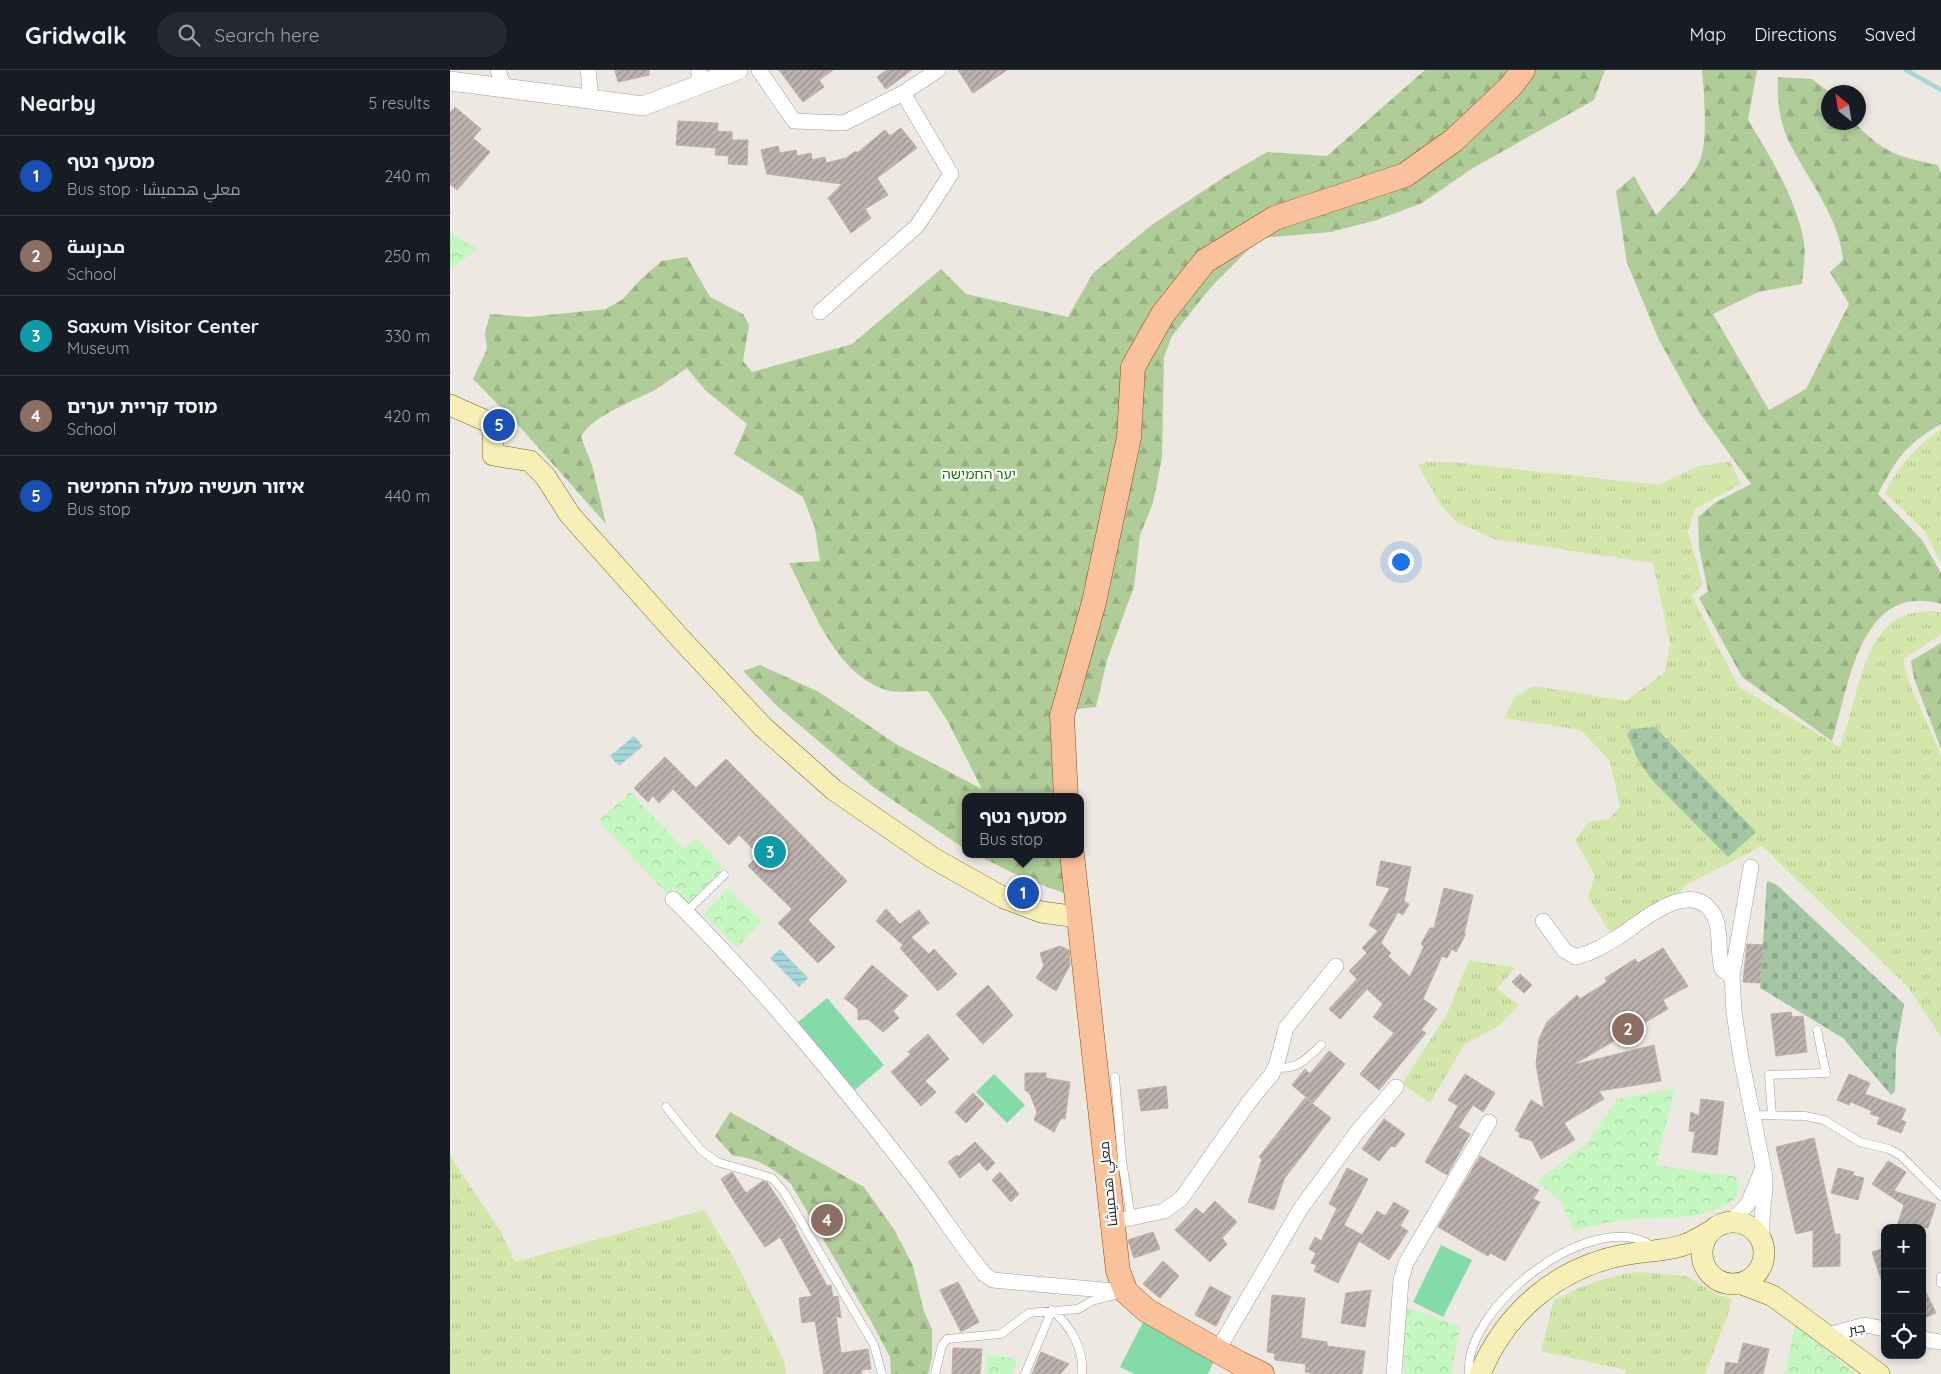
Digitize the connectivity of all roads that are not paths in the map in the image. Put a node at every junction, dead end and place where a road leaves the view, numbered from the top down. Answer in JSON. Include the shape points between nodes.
{"nodes":[{"id":1,"x":588,"y":70,"type":"edge"},
{"id":2,"x":738,"y":70,"type":"edge"},
{"id":3,"x":760,"y":70,"type":"edge"},
{"id":4,"x":938,"y":70,"type":"edge"},
{"id":5,"x":1523,"y":70,"type":"edge"},
{"id":6,"x":501,"y":78,"type":"edge"},
{"id":7,"x":699,"y":78,"type":"edge"},
{"id":8,"x":450,"y":80,"type":"edge"},
{"id":9,"x":903,"y":93,"type":"junction"},
{"id":10,"x":591,"y":99,"type":"junction"},
{"id":11,"x":820,"y":312,"type":"dead end"},
{"id":12,"x":450,"y":405,"type":"edge"},
{"id":13,"x":1066,"y":793,"type":"edge"},
{"id":14,"x":1072,"y":858,"type":"edge"},
{"id":15,"x":1751,"y":867,"type":"dead end"},
{"id":16,"x":724,"y":875,"type":"dead end"},
{"id":17,"x":674,"y":899,"type":"dead end"},
{"id":18,"x":686,"y":912,"type":"junction"},
{"id":19,"x":1078,"y":916,"type":"junction"},
{"id":20,"x":1543,"y":921,"type":"dead end"},
{"id":21,"x":1336,"y":966,"type":"dead end"},
{"id":22,"x":1732,"y":976,"type":"junction"},
{"id":23,"x":1817,"y":1030,"type":"dead end"},
{"id":24,"x":1321,"y":1045,"type":"dead end"},
{"id":25,"x":1276,"y":1067,"type":"junction"},
{"id":26,"x":1115,"y":1077,"type":"dead end"},
{"id":27,"x":1396,"y":1087,"type":"dead end"},
{"id":28,"x":666,"y":1107,"type":"dead end"},
{"id":29,"x":1754,"y":1115,"type":"junction"},
{"id":30,"x":1772,"y":1115,"type":"junction"},
{"id":31,"x":1489,"y":1122,"type":"dead end"},
{"id":32,"x":1762,"y":1159,"type":"junction"},
{"id":33,"x":1941,"y":1196,"type":"edge"},
{"id":34,"x":1121,"y":1220,"type":"junction"},
{"id":35,"x":1732,"y":1222,"type":"junction"},
{"id":36,"x":1709,"y":1232,"type":"junction"},
{"id":37,"x":1764,"y":1250,"type":"junction"},
{"id":38,"x":1652,"y":1253,"type":"junction"},
{"id":39,"x":1707,"y":1271,"type":"junction"},
{"id":40,"x":1941,"y":1277,"type":"edge"},
{"id":41,"x":1941,"y":1283,"type":"edge"},
{"id":42,"x":1742,"y":1284,"type":"junction"},
{"id":43,"x":1126,"y":1292,"type":"junction"},
{"id":44,"x":1792,"y":1308,"type":"junction"},
{"id":45,"x":1052,"y":1310,"type":"junction"},
{"id":46,"x":1881,"y":1328,"type":"edge"},
{"id":47,"x":1829,"y":1335,"type":"junction"},
{"id":48,"x":1926,"y":1340,"type":"edge"},
{"id":49,"x":1941,"y":1342,"type":"edge"},
{"id":50,"x":1217,"y":1351,"type":"junction"},
{"id":51,"x":1236,"y":1369,"type":"edge"},
{"id":52,"x":882,"y":1374,"type":"edge"},
{"id":53,"x":935,"y":1374,"type":"edge"},
{"id":54,"x":1025,"y":1374,"type":"edge"},
{"id":55,"x":1082,"y":1374,"type":"edge"},
{"id":56,"x":1262,"y":1374,"type":"edge"},
{"id":57,"x":1394,"y":1374,"type":"edge"},
{"id":58,"x":1469,"y":1374,"type":"edge"},
{"id":59,"x":1480,"y":1374,"type":"edge"},
{"id":60,"x":1879,"y":1374,"type":"edge"}],
"edges":[{"from":1,"to":10,"type":"street"},
{"from":2,"to":7,"type":"street"},
{"from":3,"to":9,"type":"street","via":[[794,121],[844,124]]},
{"from":4,"to":9,"type":"street"},
{"from":5,"to":13,"type":"main road","via":[[1511,86],[1454,140],[1405,174],[1275,218],[1205,261],[1163,314],[1133,367],[1129,437],[1094,602],[1062,716]]},
{"from":6,"to":8,"type":"street"},
{"from":6,"to":10,"type":"street"},
{"from":7,"to":10,"type":"street","via":[[643,106]]},
{"from":9,"to":11,"type":"street","via":[[952,174],[917,226]]},
{"from":12,"to":19,"type":"main road","via":[[494,424],[493,455],[530,461],[545,476],[570,515],[679,637],[763,727],[834,790],[933,858],[1004,898],[1040,912]]},
{"from":14,"to":19,"type":"main road","name":"معلي هحميشا"},
{"from":15,"to":22,"type":"street"},
{"from":16,"to":18,"type":"lane"},
{"from":17,"to":18,"type":"street"},
{"from":18,"to":43,"type":"street","via":[[785,1017],[915,1179],[984,1274],[1003,1282]]},
{"from":19,"to":34,"type":"main road","name":"معلي هحميشا"},
{"from":20,"to":22,"type":"street","via":[[1564,950],[1576,957],[1589,954],[1660,909],[1688,899],[1698,901],[1712,911],[1716,920],[1720,962]]},
{"from":21,"to":25,"type":"street","via":[[1286,1028]]},
{"from":22,"to":29,"type":"street","via":[[1741,1058]]},
{"from":23,"to":30,"type":"lane","via":[[1826,1073],[1769,1075]]},
{"from":24,"to":25,"type":"lane","via":[[1299,1066]]},
{"from":25,"to":34,"type":"street","via":[[1181,1199],[1164,1211]]},
{"from":26,"to":34,"type":"lane","via":[[1122,1161]]},
{"from":27,"to":50,"type":"street","via":[[1358,1131],[1301,1208]]},
{"from":28,"to":52,"type":"lane","via":[[701,1150],[717,1162],[772,1178],[784,1192],[874,1345]]},
{"from":29,"to":30,"type":"lane"},
{"from":29,"to":32,"type":"street"},
{"from":30,"to":33,"type":"lane","via":[[1824,1120],[1860,1142],[1889,1149],[1911,1164]]},
{"from":31,"to":57,"type":"street","via":[[1406,1263],[1401,1280]]},
{"from":32,"to":35,"type":"street","via":[[1762,1173],[1757,1186],[1748,1204]]},
{"from":32,"to":37,"type":"street","via":[[1766,1189],[1761,1217]]},
{"from":34,"to":43,"type":"main road","name":"معلي هحميشا","via":[[1118,1271]]},
{"from":35,"to":36,"type":"main road"},
{"from":35,"to":37,"type":"main road","via":[[1749,1226],[1757,1232]]},
{"from":36,"to":38,"type":"main road","via":[[1687,1246]]},
{"from":36,"to":39,"type":"main road","via":[[1701,1252]]},
{"from":37,"to":42,"type":"main road","via":[[1758,1273]]},
{"from":37,"to":44,"type":"main road","via":[[1772,1279]]},
{"from":38,"to":39,"type":"main road"},
{"from":38,"to":58,"type":"lane","via":[[1636,1238],[1620,1238],[1594,1242],[1547,1263],[1526,1277],[1490,1314],[1470,1351]]},
{"from":38,"to":59,"type":"main road","via":[[1616,1257],[1560,1278],[1509,1324]]},
{"from":39,"to":42,"type":"main road","via":[[1722,1283]]},
{"from":40,"to":41,"type":"lane"},
{"from":42,"to":44,"type":"main road","via":[[1767,1293]]},
{"from":43,"to":45,"type":"lane","via":[[1092,1301],[1078,1309]]},
{"from":43,"to":50,"type":"main road","name":"معلي هحميشا","via":[[1146,1310]]},
{"from":44,"to":47,"type":"main road"},
{"from":45,"to":53,"type":"lane","via":[[1029,1313],[1001,1334],[948,1339],[942,1345]]},
{"from":45,"to":54,"type":"lane"},
{"from":45,"to":55,"type":"lane","via":[[1063,1319],[1077,1341],[1083,1362]]},
{"from":46,"to":47,"type":"street","name":"جبر","via":[[1865,1325]]},
{"from":47,"to":60,"type":"main road"},
{"from":48,"to":49,"type":"street"},
{"from":50,"to":51,"type":"main road","name":"معلي هحميشا"},
{"from":51,"to":56,"type":"main road","name":"معلي هحميشا"}]}
